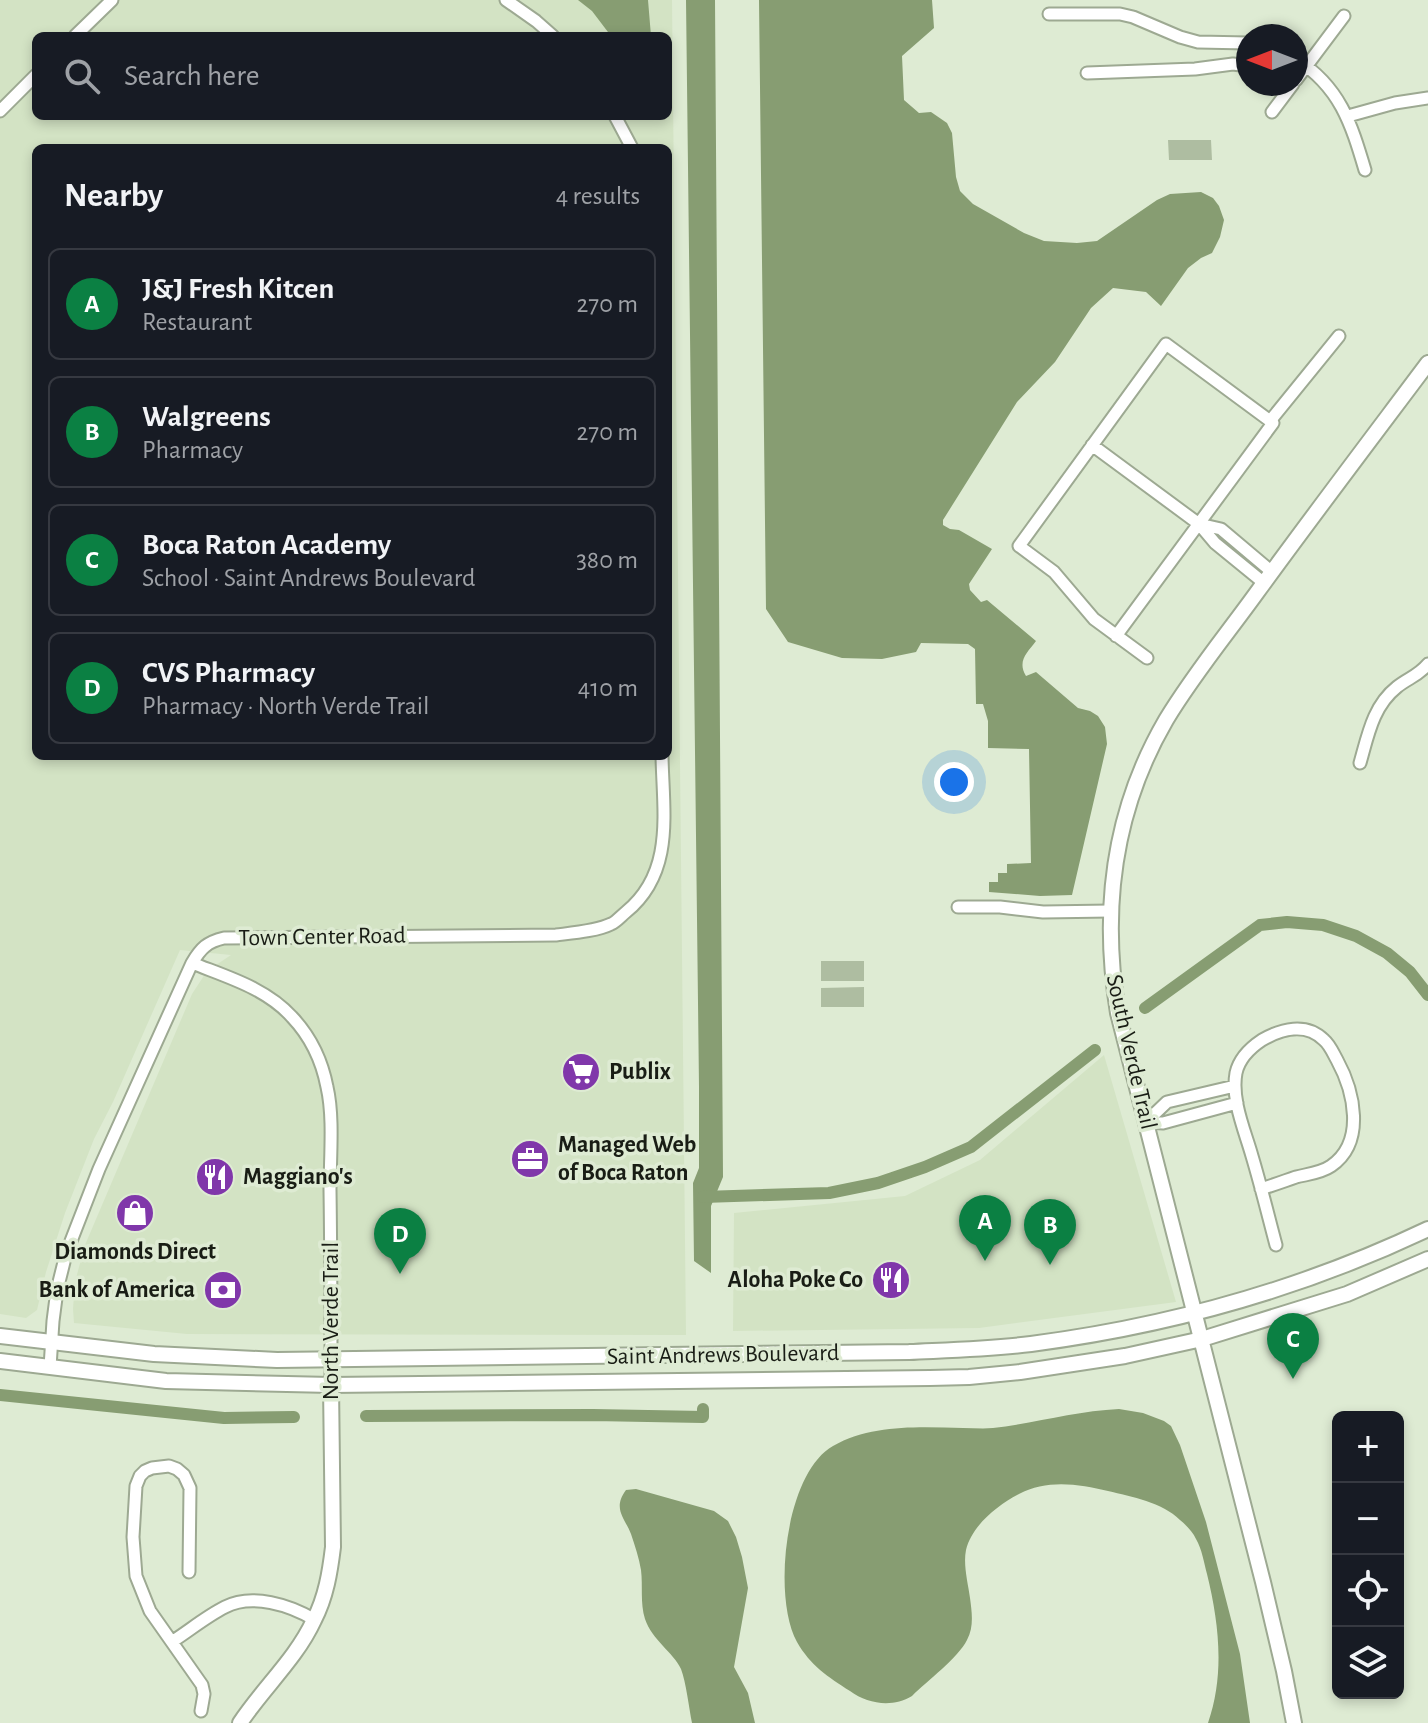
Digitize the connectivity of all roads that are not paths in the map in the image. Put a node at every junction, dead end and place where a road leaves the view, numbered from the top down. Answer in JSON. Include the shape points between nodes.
{"nodes":[{"id":1,"x":112,"y":0,"type":"edge"},
{"id":2,"x":506,"y":0,"type":"edge"},
{"id":3,"x":1049,"y":14,"type":"dead end"},
{"id":4,"x":1344,"y":16,"type":"dead end"},
{"id":5,"x":79,"y":32,"type":"edge"},
{"id":6,"x":548,"y":32,"type":"edge"},
{"id":7,"x":1236,"y":43,"type":"edge"},
{"id":8,"x":1308,"y":55,"type":"edge"},
{"id":9,"x":1236,"y":64,"type":"edge"},
{"id":10,"x":1308,"y":68,"type":"edge"},
{"id":11,"x":1087,"y":73,"type":"dead end"},
{"id":12,"x":32,"y":79,"type":"edge"},
{"id":13,"x":1283,"y":96,"type":"edge"},
{"id":14,"x":1428,"y":98,"type":"edge"},
{"id":15,"x":0,"y":111,"type":"edge"},
{"id":16,"x":1272,"y":112,"type":"dead end"},
{"id":17,"x":1348,"y":116,"type":"junction"},
{"id":18,"x":617,"y":120,"type":"edge"},
{"id":19,"x":630,"y":144,"type":"edge"},
{"id":20,"x":1365,"y":170,"type":"dead end"},
{"id":21,"x":1339,"y":336,"type":"dead end"},
{"id":22,"x":1428,"y":363,"type":"edge"},
{"id":23,"x":1270,"y":421,"type":"junction"},
{"id":24,"x":1092,"y":445,"type":"junction"},
{"id":25,"x":1199,"y":524,"type":"junction"},
{"id":26,"x":1268,"y":577,"type":"junction"},
{"id":27,"x":1116,"y":636,"type":"junction"},
{"id":28,"x":1147,"y":658,"type":"dead end"},
{"id":29,"x":1428,"y":664,"type":"edge"},
{"id":30,"x":662,"y":760,"type":"edge"},
{"id":31,"x":1360,"y":763,"type":"dead end"},
{"id":32,"x":958,"y":907,"type":"dead end"},
{"id":33,"x":1110,"y":911,"type":"junction"},
{"id":34,"x":192,"y":963,"type":"junction"},
{"id":35,"x":1235,"y":1086,"type":"junction"},
{"id":36,"x":1237,"y":1103,"type":"junction"},
{"id":37,"x":1146,"y":1122,"type":"junction"},
{"id":38,"x":1261,"y":1189,"type":"junction"},
{"id":39,"x":1428,"y":1229,"type":"edge"},
{"id":40,"x":1276,"y":1245,"type":"dead end"},
{"id":41,"x":1428,"y":1259,"type":"edge"},
{"id":42,"x":1196,"y":1313,"type":"junction"},
{"id":43,"x":0,"y":1336,"type":"edge"},
{"id":44,"x":1202,"y":1339,"type":"junction"},
{"id":45,"x":51,"y":1342,"type":"junction"},
{"id":46,"x":928,"y":1351,"type":"junction"},
{"id":47,"x":665,"y":1355,"type":"junction"},
{"id":48,"x":331,"y":1359,"type":"junction"},
{"id":49,"x":0,"y":1361,"type":"edge"},
{"id":50,"x":50,"y":1367,"type":"junction"},
{"id":51,"x":930,"y":1378,"type":"junction"},
{"id":52,"x":665,"y":1381,"type":"junction"},
{"id":53,"x":331,"y":1385,"type":"junction"},
{"id":54,"x":189,"y":1572,"type":"dead end"},
{"id":55,"x":315,"y":1620,"type":"junction"},
{"id":56,"x":173,"y":1641,"type":"junction"},
{"id":57,"x":201,"y":1711,"type":"dead end"},
{"id":58,"x":240,"y":1723,"type":"edge"},
{"id":59,"x":1294,"y":1723,"type":"edge"}],
"edges":[{"from":1,"to":5,"type":"street"},
{"from":2,"to":6,"type":"street"},
{"from":3,"to":7,"type":"street","via":[[1120,14],[1198,42]]},
{"from":4,"to":8,"type":"street"},
{"from":9,"to":11,"type":"street"},
{"from":10,"to":17,"type":"street","via":[[1328,85]]},
{"from":12,"to":15,"type":"street"},
{"from":13,"to":16,"type":"street"},
{"from":14,"to":17,"type":"street"},
{"from":17,"to":20,"type":"street"},
{"from":18,"to":19,"type":"street"},
{"from":21,"to":23,"type":"street"},
{"from":22,"to":26,"type":"street","name":"South Verde Trail"},
{"from":23,"to":24,"type":"street","via":[[1166,344]]},
{"from":23,"to":25,"type":"street"},
{"from":24,"to":25,"type":"street"},
{"from":24,"to":27,"type":"street","via":[[1019,546],[1054,572],[1081,607]]},
{"from":25,"to":26,"type":"street","via":[[1215,543]]},
{"from":25,"to":27,"type":"street"},
{"from":26,"to":33,"type":"street","name":"South Verde Trail","via":[[1182,695],[1150,750],[1120,839]]},
{"from":27,"to":28,"type":"street"},
{"from":29,"to":31,"type":"street","via":[[1381,703]]},
{"from":30,"to":34,"type":"street","name":"Town Center Road","via":[[664,845],[653,880],[611,925],[556,935],[224,938],[209,942]]},
{"from":32,"to":33,"type":"street"},
{"from":33,"to":37,"type":"street","name":"South Verde Trail","via":[[1118,1013]]},
{"from":34,"to":45,"type":"street","name":"Town Center Road","via":[[66,1254]]},
{"from":34,"to":48,"type":"street","name":"North Verde Trail","via":[[280,1005],[307,1035],[324,1071],[330,1135]]},
{"from":35,"to":36,"type":"street"},
{"from":35,"to":37,"type":"street","via":[[1167,1102]]},
{"from":35,"to":38,"type":"street","via":[[1249,1050],[1273,1034],[1300,1028],[1325,1040],[1350,1089],[1352,1133],[1338,1160],[1324,1170]]},
{"from":36,"to":37,"type":"street","via":[[1163,1123]]},
{"from":36,"to":38,"type":"street"},
{"from":37,"to":42,"type":"street","name":"South Verde Trail"},
{"from":38,"to":40,"type":"street"},
{"from":39,"to":42,"type":"street","name":"Saint Andrews Boulevard","via":[[1346,1265]]},
{"from":41,"to":44,"type":"street","name":"Saint Andrews Boulevard","via":[[1347,1294]]},
{"from":42,"to":44,"type":"street","name":"South Verde Trail"},
{"from":42,"to":46,"type":"street","name":"Saint Andrews Boulevard","via":[[1087,1336]]},
{"from":43,"to":45,"type":"street","name":"Saint Andrews Boulevard"},
{"from":44,"to":51,"type":"street","name":"Saint Andrews Boulevard","via":[[1078,1364]]},
{"from":44,"to":59,"type":"street","name":"South Verde Trail"},
{"from":45,"to":48,"type":"street","name":"Saint Andrews Boulevard","via":[[181,1355]]},
{"from":45,"to":50,"type":"street","name":"Town Center Road"},
{"from":46,"to":47,"type":"street","name":"Saint Andrews Boulevard"},
{"from":46,"to":51,"type":"street"},
{"from":47,"to":48,"type":"street","name":"Saint Andrews Boulevard"},
{"from":47,"to":52,"type":"street"},
{"from":48,"to":53,"type":"street","name":"North Verde Trail"},
{"from":49,"to":50,"type":"street","name":"Saint Andrews Boulevard"},
{"from":50,"to":53,"type":"street","name":"Saint Andrews Boulevard","via":[[166,1381]]},
{"from":51,"to":52,"type":"street","name":"Saint Andrews Boulevard"},
{"from":52,"to":53,"type":"street","name":"Saint Andrews Boulevard"},
{"from":53,"to":55,"type":"street","name":"North Verde Trail","via":[[333,1547]]},
{"from":54,"to":56,"type":"street","via":[[190,1488],[177,1469],[152,1468],[136,1486],[134,1563],[150,1611]]},
{"from":55,"to":56,"type":"street","via":[[281,1604],[245,1602],[227,1605]]},
{"from":55,"to":58,"type":"street","name":"North Verde Trail"},
{"from":56,"to":57,"type":"street","via":[[202,1685]]}]}
